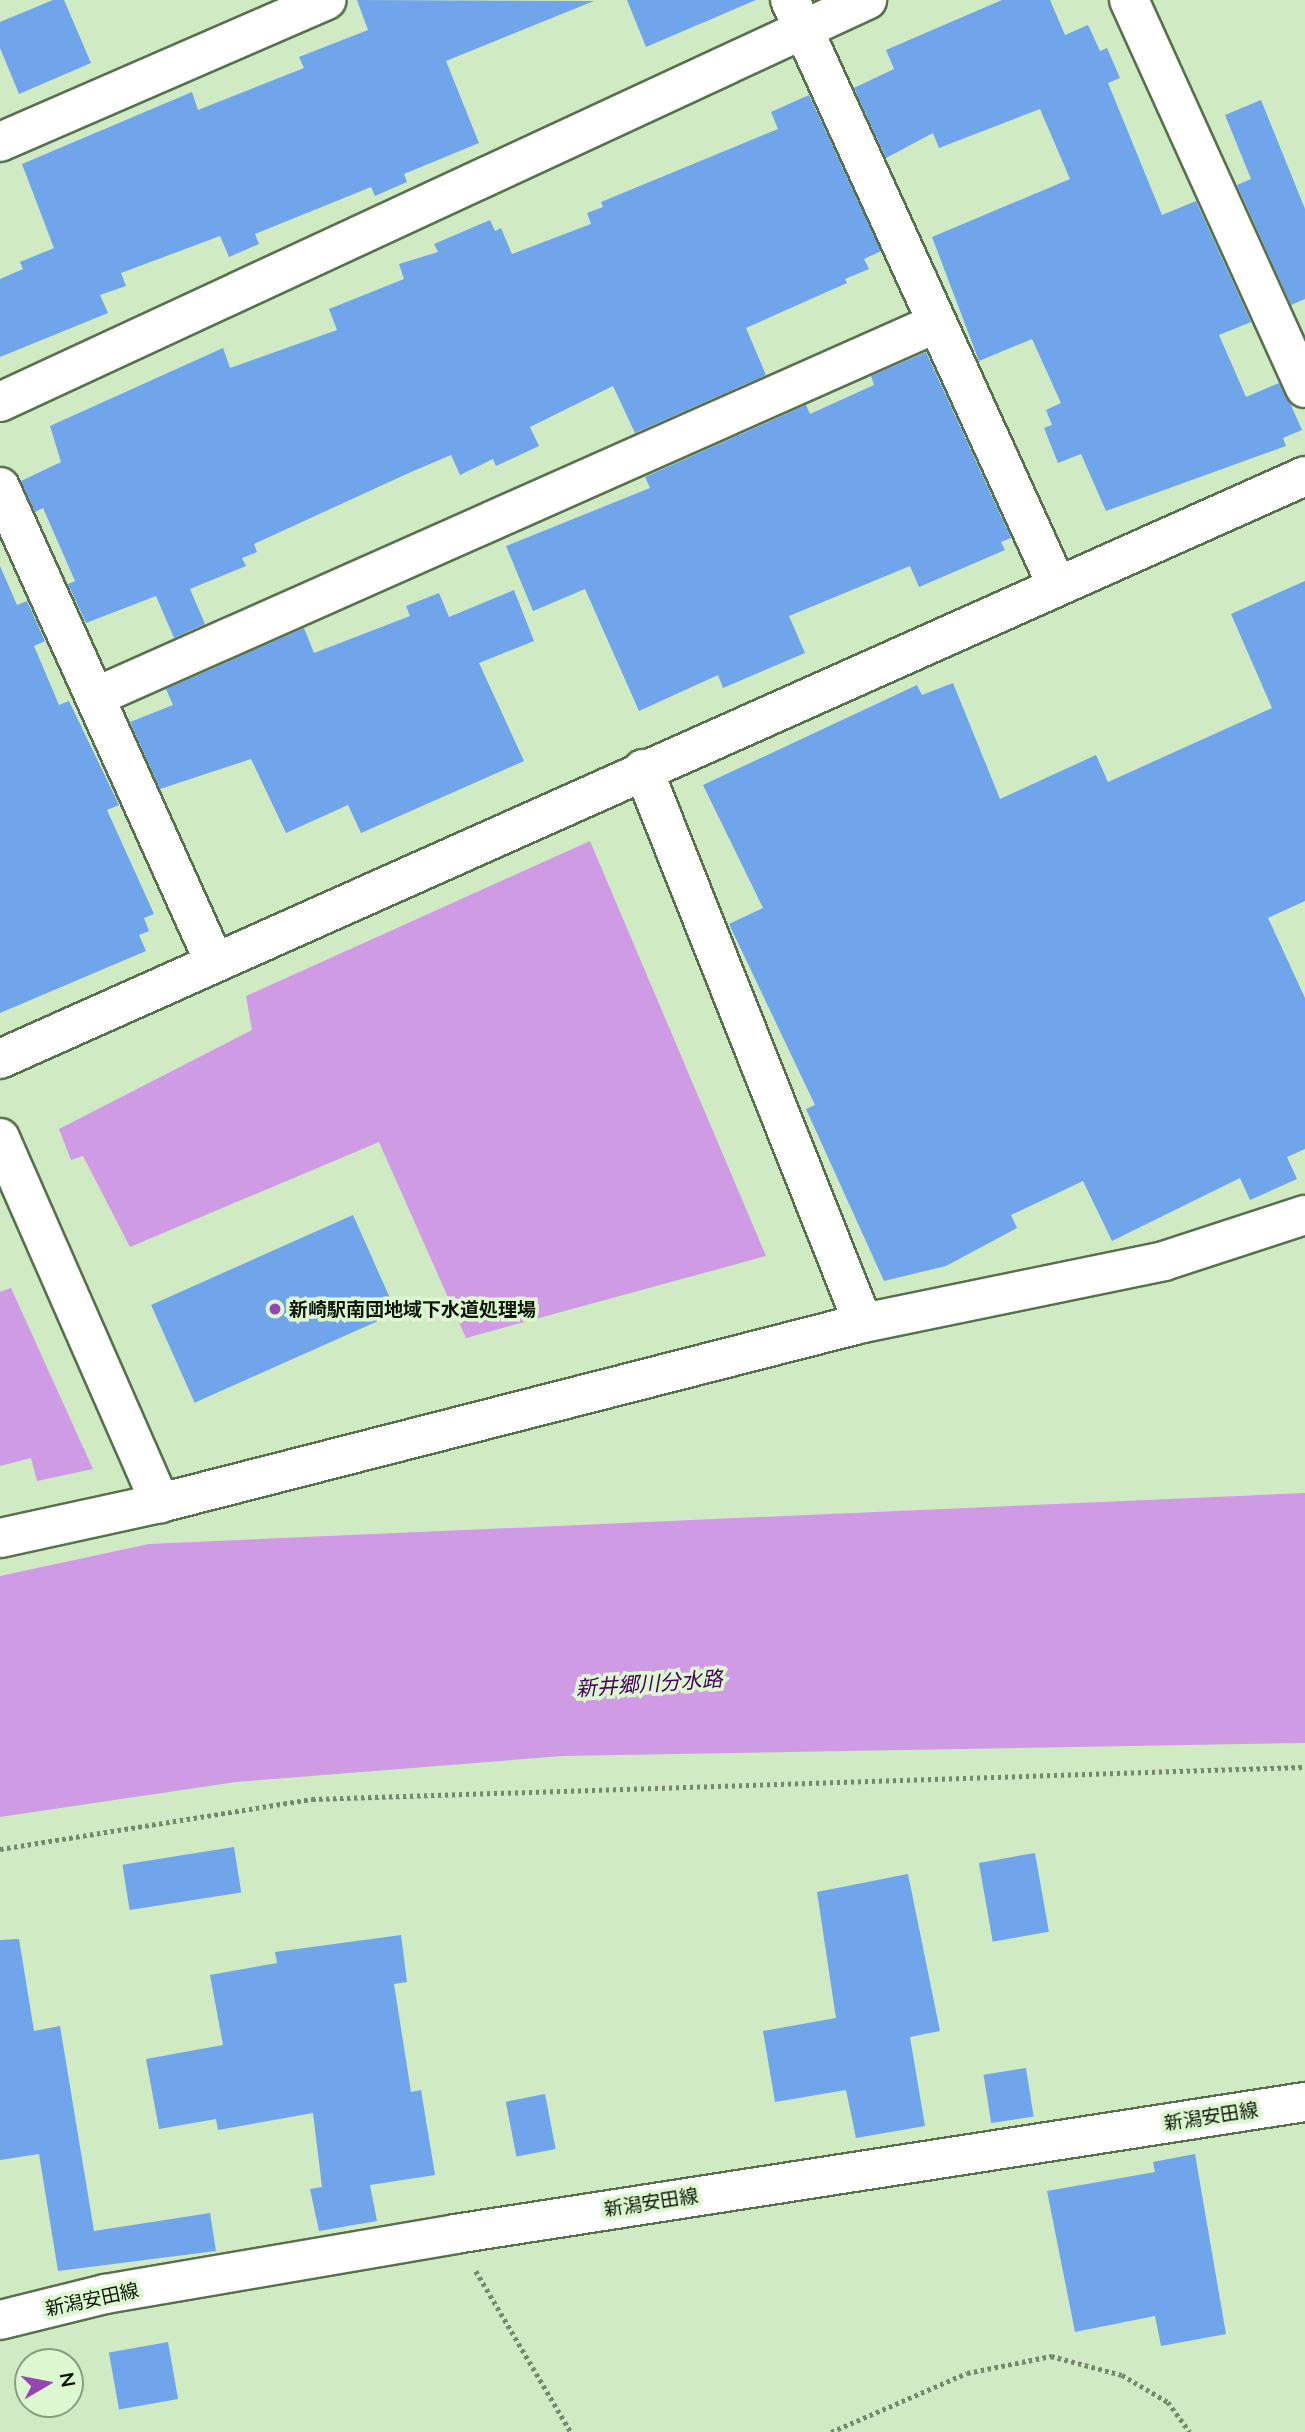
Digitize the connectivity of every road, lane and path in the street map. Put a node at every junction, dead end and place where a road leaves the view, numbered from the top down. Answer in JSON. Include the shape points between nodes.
{"nodes":[{"id":1,"x":326,"y":0,"type":"edge"},
{"id":2,"x":867,"y":0,"type":"edge"},
{"id":3,"x":1129,"y":0,"type":"edge"},
{"id":4,"x":796,"y":14,"type":"edge"},
{"id":5,"x":0,"y":142,"type":"edge"},
{"id":6,"x":937,"y":323,"type":"junction"},
{"id":7,"x":1305,"y":388,"type":"edge"},
{"id":8,"x":0,"y":402,"type":"edge"},
{"id":9,"x":1305,"y":476,"type":"edge"},
{"id":10,"x":0,"y":487,"type":"edge"},
{"id":11,"x":1057,"y":586,"type":"junction"},
{"id":12,"x":95,"y":697,"type":"junction"},
{"id":13,"x":643,"y":769,"type":"junction"},
{"id":14,"x":213,"y":959,"type":"junction"},
{"id":15,"x":0,"y":1059,"type":"edge"},
{"id":16,"x":0,"y":1138,"type":"edge"},
{"id":17,"x":1305,"y":1215,"type":"edge"},
{"id":18,"x":863,"y":1323,"type":"junction"},
{"id":19,"x":160,"y":1503,"type":"junction"},
{"id":20,"x":0,"y":1538,"type":"edge"},
{"id":21,"x":1305,"y":1767,"type":"edge"},
{"id":22,"x":0,"y":1849,"type":"edge"},
{"id":23,"x":1305,"y":2102,"type":"edge"},
{"id":24,"x":455,"y":2234,"type":"junction"},
{"id":25,"x":0,"y":2320,"type":"edge"},
{"id":26,"x":572,"y":2432,"type":"edge"},
{"id":27,"x":831,"y":2432,"type":"edge"},
{"id":28,"x":1190,"y":2432,"type":"edge"}],
"edges":[{"from":1,"to":5,"type":"street"},
{"from":2,"to":4,"type":"street"},
{"from":3,"to":7,"type":"street"},
{"from":4,"to":6,"type":"street"},
{"from":4,"to":8,"type":"street"},
{"from":6,"to":11,"type":"street"},
{"from":6,"to":12,"type":"street"},
{"from":9,"to":11,"type":"street"},
{"from":10,"to":12,"type":"street"},
{"from":11,"to":13,"type":"street"},
{"from":12,"to":14,"type":"street"},
{"from":13,"to":14,"type":"street"},
{"from":13,"to":18,"type":"street"},
{"from":14,"to":15,"type":"street"},
{"from":16,"to":19,"type":"street"},
{"from":17,"to":18,"type":"street","via":[[1164,1261]]},
{"from":18,"to":19,"type":"street"},
{"from":19,"to":20,"type":"street"},
{"from":21,"to":22,"type":"path","via":[[312,1799]]},
{"from":23,"to":24,"type":"street","name":"新潟安田線"},
{"from":24,"to":25,"type":"street","name":"新潟安田線","via":[[105,2294]]},
{"from":24,"to":26,"type":"path"},
{"from":27,"to":28,"type":"path","via":[[967,2373],[1051,2356],[1122,2375],[1168,2402]]}]}
